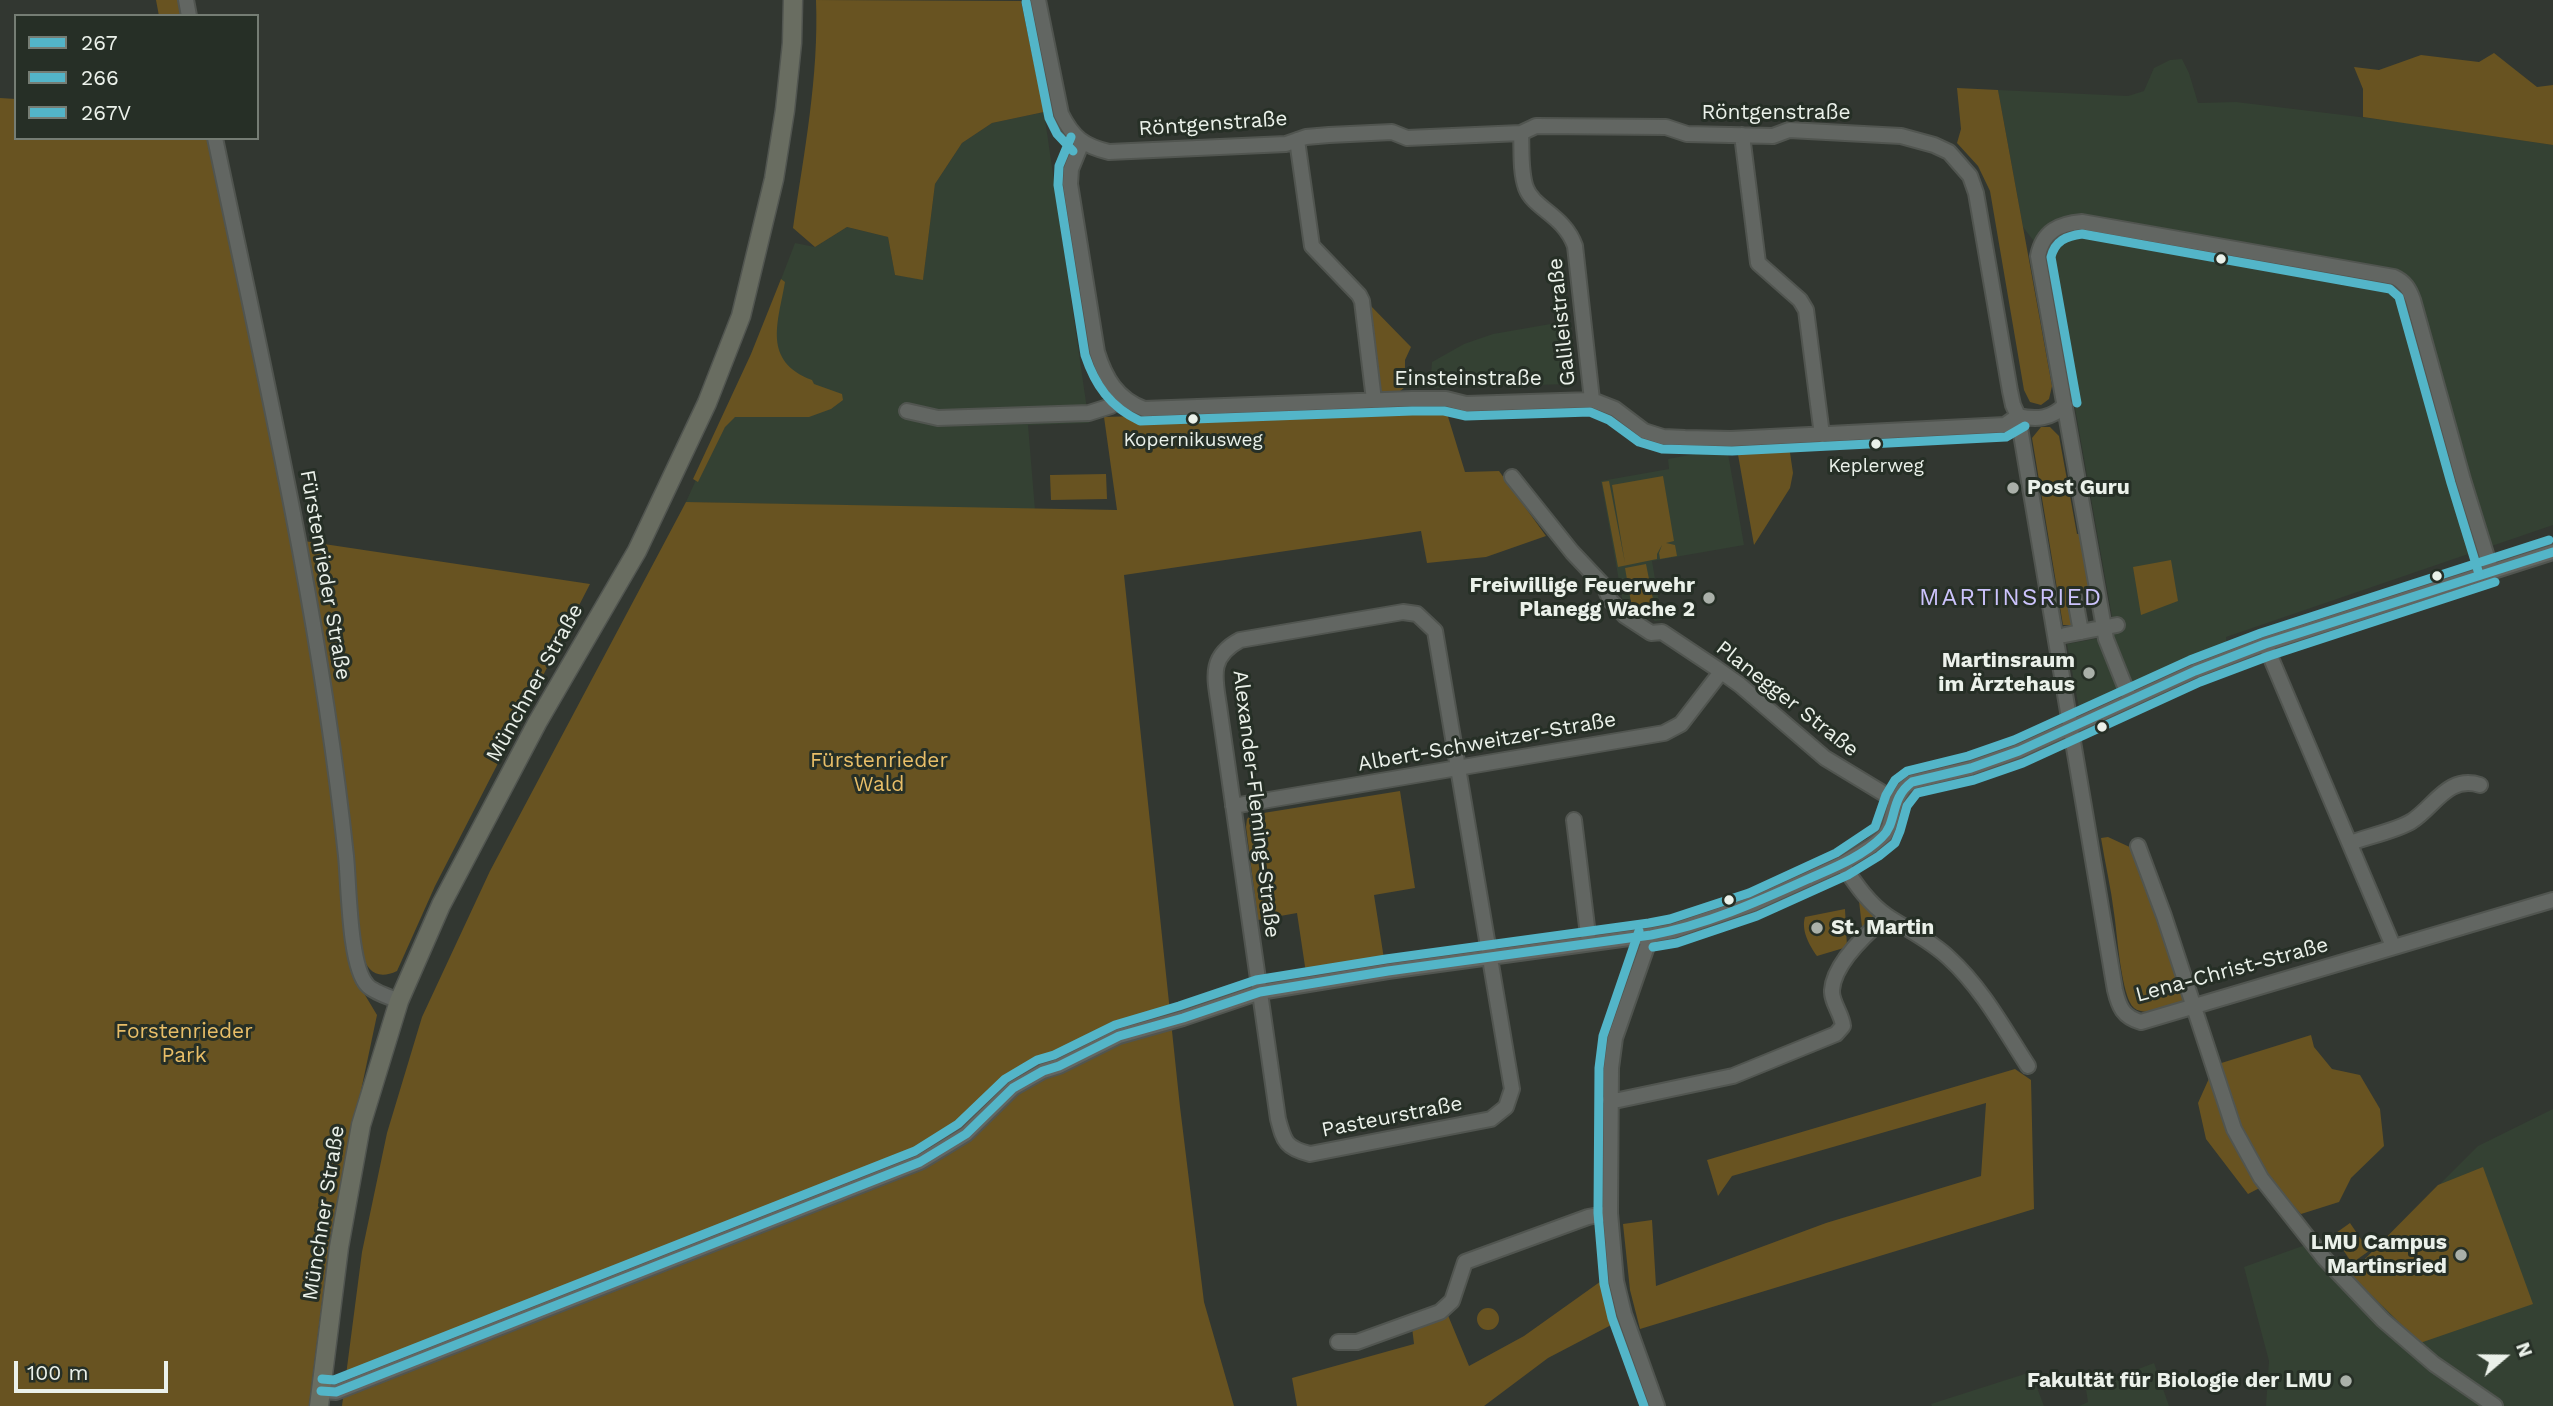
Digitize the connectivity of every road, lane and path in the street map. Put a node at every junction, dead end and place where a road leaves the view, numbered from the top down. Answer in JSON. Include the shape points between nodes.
{"nodes":[{"id":1,"x":793,"y":0,"type":"edge"},
{"id":2,"x":1038,"y":0,"type":"edge"},
{"id":3,"x":1521,"y":133,"type":"junction"},
{"id":4,"x":1742,"y":135,"type":"junction"},
{"id":5,"x":215,"y":140,"type":"edge"},
{"id":6,"x":1297,"y":140,"type":"junction"},
{"id":7,"x":1082,"y":142,"type":"junction"},
{"id":8,"x":1121,"y":396,"type":"junction"},
{"id":9,"x":1374,"y":400,"type":"junction"},
{"id":10,"x":1592,"y":400,"type":"junction"},
{"id":11,"x":2064,"y":405,"type":"junction"},
{"id":12,"x":907,"y":411,"type":"dead end"},
{"id":13,"x":2018,"y":416,"type":"junction"},
{"id":14,"x":1822,"y":435,"type":"junction"},
{"id":15,"x":1512,"y":477,"type":"dead end"},
{"id":16,"x":2553,"y":552,"type":"edge"},
{"id":17,"x":2491,"y":570,"type":"junction"},
{"id":18,"x":2096,"y":576,"type":"junction"},
{"id":19,"x":2110,"y":626,"type":"junction"},
{"id":20,"x":2081,"y":632,"type":"junction"},
{"id":21,"x":2065,"y":635,"type":"dead end"},
{"id":22,"x":2265,"y":644,"type":"junction"},
{"id":23,"x":1721,"y":672,"type":"junction"},
{"id":24,"x":2127,"y":698,"type":"junction"},
{"id":25,"x":2070,"y":728,"type":"junction"},
{"id":26,"x":1459,"y":768,"type":"junction"},
{"id":27,"x":2480,"y":785,"type":"dead end"},
{"id":28,"x":1896,"y":801,"type":"junction"},
{"id":29,"x":1233,"y":806,"type":"junction"},
{"id":30,"x":1574,"y":820,"type":"dead end"},
{"id":31,"x":2350,"y":843,"type":"junction"},
{"id":32,"x":2138,"y":846,"type":"dead end"},
{"id":33,"x":1842,"y":864,"type":"junction"},
{"id":34,"x":2553,"y":900,"type":"edge"},
{"id":35,"x":1887,"y":916,"type":"junction"},
{"id":36,"x":1651,"y":935,"type":"junction"},
{"id":37,"x":1589,"y":943,"type":"junction"},
{"id":38,"x":2393,"y":947,"type":"junction"},
{"id":39,"x":1490,"y":957,"type":"junction"},
{"id":40,"x":1260,"y":992,"type":"junction"},
{"id":41,"x":399,"y":1002,"type":"junction"},
{"id":42,"x":2193,"y":1007,"type":"junction"},
{"id":43,"x":2028,"y":1066,"type":"dead end"},
{"id":44,"x":1610,"y":1100,"type":"junction"},
{"id":45,"x":1610,"y":1213,"type":"junction"},
{"id":46,"x":1338,"y":1342,"type":"dead end"},
{"id":47,"x":320,"y":1399,"type":"edge"},
{"id":48,"x":1657,"y":1406,"type":"edge"},
{"id":49,"x":2495,"y":1406,"type":"edge"}],
"edges":[{"from":1,"to":41,"type":"main road","name":"Münchner Straße","via":[[785,110],[774,179],[741,316],[712,391],[637,551],[537,723],[441,905]]},
{"from":2,"to":7,"type":"street","via":[[1061,114]]},
{"from":3,"to":4,"type":"street","name":"Röntgenstraße","via":[[1536,126],[1666,127],[1687,134]]},
{"from":3,"to":6,"type":"street","name":"Röntgenstraße","via":[[1407,138],[1392,132]]},
{"from":3,"to":10,"type":"street","name":"Galileistraße","via":[[1527,190],[1563,223],[1575,246]]},
{"from":4,"to":13,"type":"street","name":"Röntgenstraße","via":[[1773,136],[1790,130],[1901,136],[1934,145],[1954,157],[1970,176],[1976,193],[2012,405]]},
{"from":4,"to":14,"type":"street","via":[[1758,263],[1806,310]]},
{"from":5,"to":41,"type":"street","name":"Fürstenrieder Straße","via":[[279,439],[326,696],[356,964],[367,985]]},
{"from":6,"to":7,"type":"street","name":"Röntgenstraße","via":[[1121,152]]},
{"from":6,"to":9,"type":"street","via":[[1312,246],[1362,301]]},
{"from":7,"to":8,"type":"street","via":[[1071,169],[1075,223],[1097,352],[1107,379]]},
{"from":8,"to":9,"type":"street","name":"Einsteinstraße","via":[[1151,410]]},
{"from":8,"to":12,"type":"street","via":[[1111,406],[1089,413],[938,418]]},
{"from":9,"to":10,"type":"street","name":"Einsteinstraße","via":[[1446,399],[1466,404]]},
{"from":10,"to":14,"type":"street","name":"Einsteinstraße","via":[[1663,437]]},
{"from":11,"to":13,"type":"street","name":"Einsteinstraße","via":[[2043,418]]},
{"from":11,"to":17,"type":"street","via":[[2038,256],[2048,234],[2066,223],[2082,222],[2394,277],[2407,286],[2413,300]]},
{"from":11,"to":18,"type":"street","via":[[2088,555]]},
{"from":13,"to":14,"type":"street","name":"Einsteinstraße","via":[[2005,425]]},
{"from":13,"to":25,"type":"street","name":"Röntgenstraße"},
{"from":15,"to":23,"type":"street","name":"Planegger Straße","via":[[1625,616],[1651,633],[1662,632]]},
{"from":16,"to":17,"type":"street"},
{"from":17,"to":22,"type":"street"},
{"from":18,"to":19,"type":"street"},
{"from":18,"to":20,"type":"street","via":[[2073,598]]},
{"from":19,"to":20,"type":"street"},
{"from":19,"to":24,"type":"street","via":[[2125,669]]},
{"from":20,"to":21,"type":"street"},
{"from":22,"to":24,"type":"street"},
{"from":22,"to":31,"type":"street"},
{"from":23,"to":26,"type":"street","name":"Albert-Schweitzer-Straße","via":[[1681,724],[1664,733]]},
{"from":23,"to":28,"type":"street","name":"Planegger Straße","via":[[1825,758]]},
{"from":24,"to":25,"type":"street"},
{"from":25,"to":28,"type":"street","via":[[1993,761],[1912,782]]},
{"from":25,"to":42,"type":"street","name":"Lena-Christ-Straße","via":[[2122,1012],[2141,1022]]},
{"from":26,"to":29,"type":"street","name":"Albert-Schweitzer-Straße"},
{"from":26,"to":29,"type":"street","name":"Alexander-Fleming-Straße","via":[[1435,631],[1418,614],[1403,612],[1260,636],[1225,648],[1216,665]]},
{"from":26,"to":39,"type":"street","name":"Pasteurstraße"},
{"from":27,"to":31,"type":"street","via":[[2459,784],[2441,793],[2411,822]]},
{"from":28,"to":33,"type":"street","via":[[1885,835]]},
{"from":29,"to":40,"type":"street","name":"Alexander-Fleming-Straße"},
{"from":30,"to":37,"type":"street"},
{"from":31,"to":38,"type":"street"},
{"from":32,"to":42,"type":"street"},
{"from":33,"to":35,"type":"street","via":[[1868,900]]},
{"from":33,"to":36,"type":"street","via":[[1744,907]]},
{"from":34,"to":38,"type":"street","name":"Lena-Christ-Straße"},
{"from":35,"to":43,"type":"street","via":[[1950,958],[1989,1005]]},
{"from":35,"to":44,"type":"street","via":[[1852,949],[1832,990],[1843,1026],[1836,1034],[1732,1076]]},
{"from":36,"to":37,"type":"street"},
{"from":36,"to":44,"type":"street","via":[[1615,1038]]},
{"from":37,"to":39,"type":"street"},
{"from":38,"to":42,"type":"street","name":"Lena-Christ-Straße"},
{"from":39,"to":40,"type":"street"},
{"from":39,"to":40,"type":"street","name":"Pasteurstraße","via":[[1513,1089],[1506,1107],[1492,1119],[1310,1154],[1291,1149],[1282,1137]]},
{"from":40,"to":47,"type":"street","via":[[1119,1036],[1043,1071],[1013,1088],[966,1134],[920,1162]]},
{"from":41,"to":47,"type":"main road","name":"Münchner Straße","via":[[361,1125],[339,1247]]},
{"from":42,"to":49,"type":"street","via":[[2234,1129],[2268,1187],[2324,1258],[2383,1320],[2434,1364]]},
{"from":44,"to":45,"type":"street"},
{"from":45,"to":46,"type":"street","via":[[1465,1262],[1452,1301],[1440,1312],[1357,1342]]},
{"from":45,"to":48,"type":"street","via":[[1624,1314]]}]}
